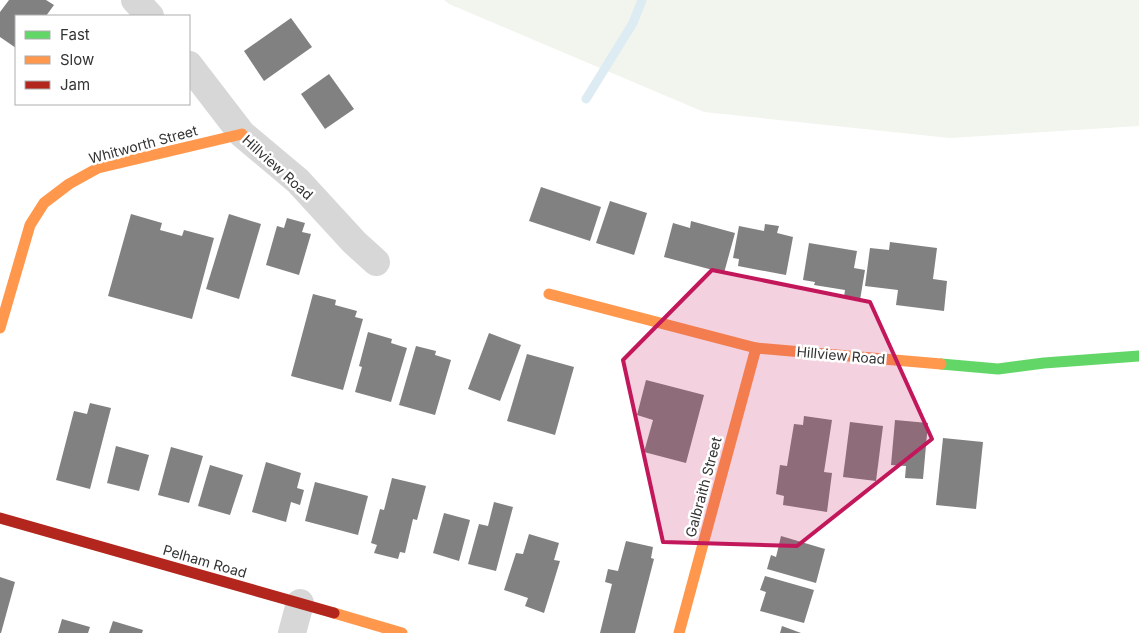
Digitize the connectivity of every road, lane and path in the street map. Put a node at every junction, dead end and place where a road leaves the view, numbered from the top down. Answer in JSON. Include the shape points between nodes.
{"nodes":[{"id":1,"x":135,"y":0,"type":"edge"},
{"id":2,"x":149,"y":15,"type":"edge"},
{"id":3,"x":190,"y":65,"type":"edge"},
{"id":4,"x":242,"y":134,"type":"junction"},
{"id":5,"x":376,"y":262,"type":"dead end"},
{"id":6,"x":549,"y":294,"type":"dead end"},
{"id":7,"x":0,"y":328,"type":"edge"},
{"id":8,"x":756,"y":348,"type":"junction"},
{"id":9,"x":1139,"y":356,"type":"edge"},
{"id":10,"x":0,"y":518,"type":"edge"},
{"id":11,"x":300,"y":603,"type":"junction"},
{"id":12,"x":292,"y":633,"type":"edge"},
{"id":13,"x":402,"y":633,"type":"edge"},
{"id":14,"x":680,"y":633,"type":"edge"}],
"edges":[{"from":1,"to":2,"type":"street"},
{"from":3,"to":4,"type":"street","name":"Hillview Road"},
{"from":4,"to":5,"type":"street","name":"Hillview Road","via":[[298,181]]},
{"from":4,"to":7,"type":"street","name":"Whitworth Street","via":[[98,168],[69,184],[44,204],[30,225]]},
{"from":6,"to":8,"type":"street","name":"Hillview Road"},
{"from":8,"to":9,"type":"street","name":"Hillview Road","via":[[998,369]]},
{"from":8,"to":14,"type":"street","name":"Galbraith Street"},
{"from":10,"to":11,"type":"street","name":"Pelham Road"},
{"from":11,"to":12,"type":"street"},
{"from":11,"to":13,"type":"street","name":"Pelham Road"}]}
